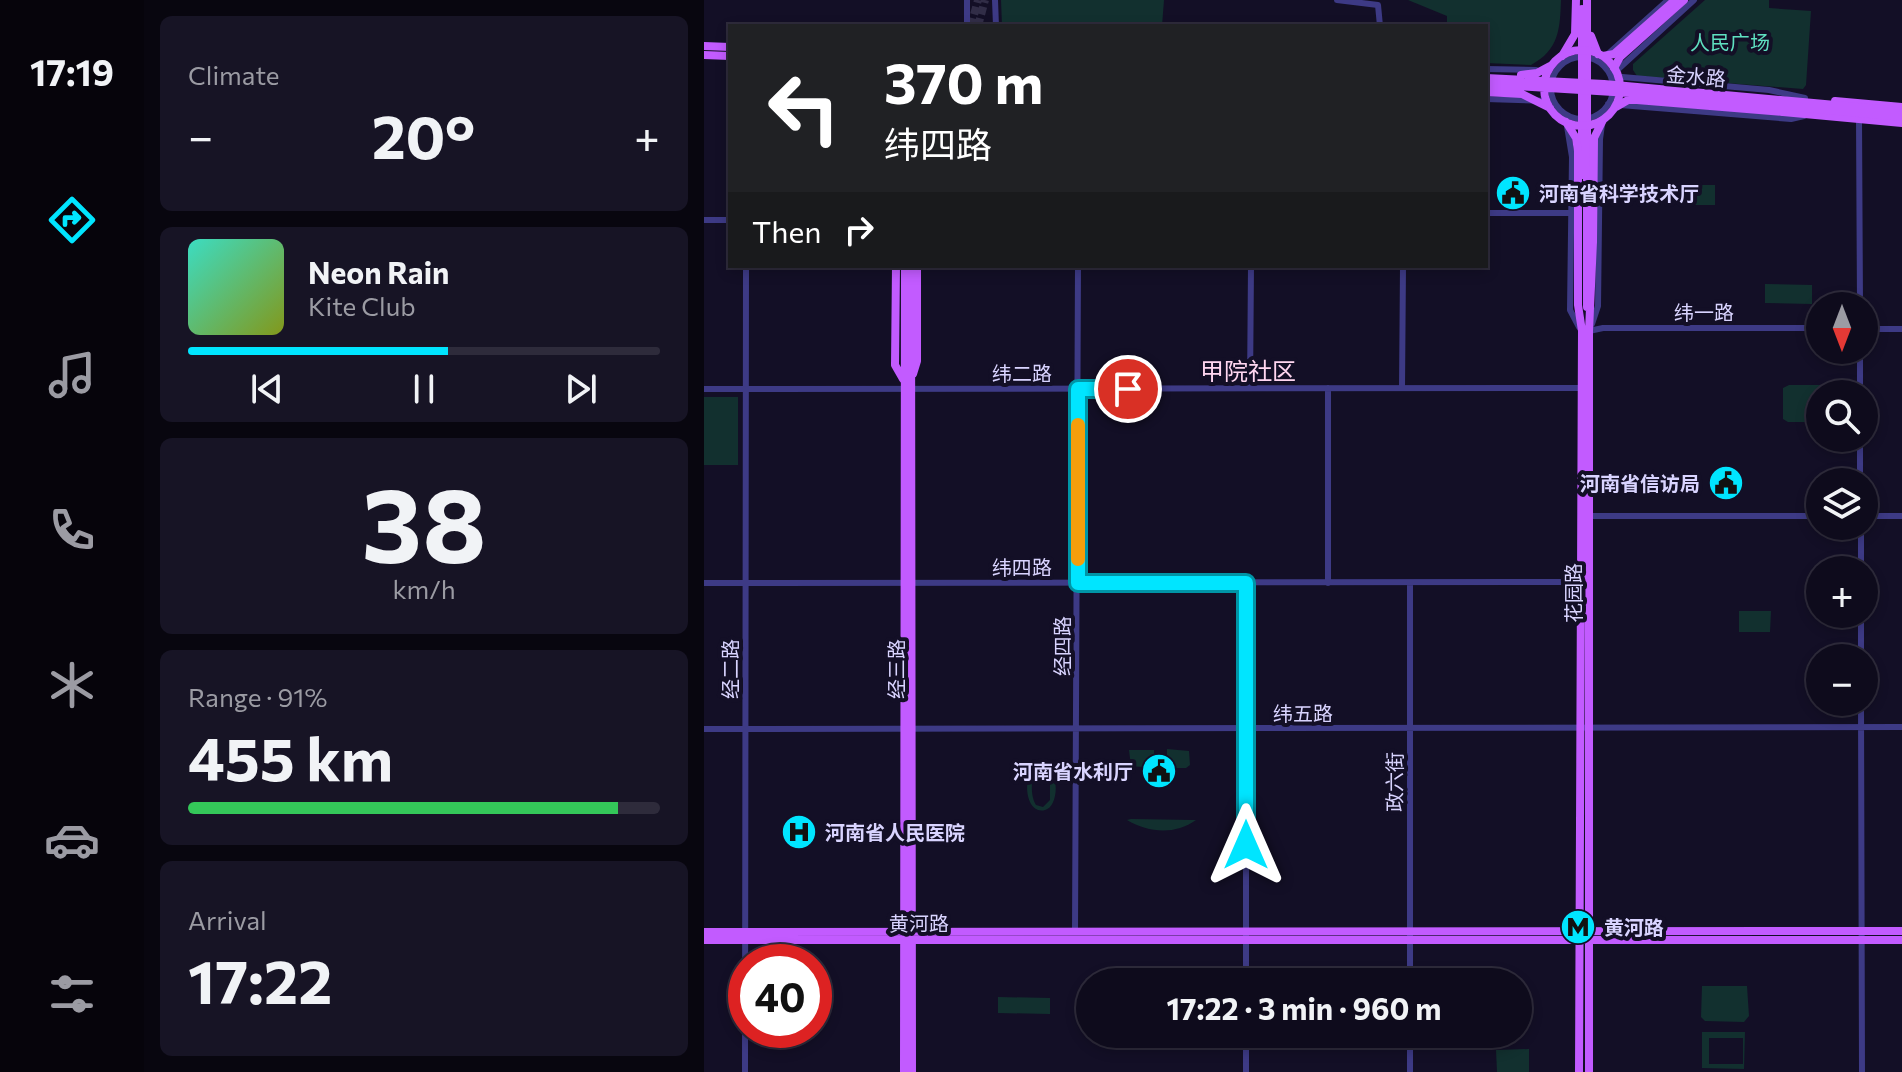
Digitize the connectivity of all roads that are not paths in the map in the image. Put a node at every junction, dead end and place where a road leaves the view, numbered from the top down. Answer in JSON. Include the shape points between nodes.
{"nodes":[{"id":1,"x":967,"y":0,"type":"edge"},
{"id":2,"x":995,"y":0,"type":"edge"},
{"id":3,"x":1337,"y":0,"type":"edge"},
{"id":4,"x":1584,"y":0,"type":"edge"},
{"id":5,"x":1668,"y":0,"type":"edge"},
{"id":6,"x":1675,"y":0,"type":"edge"},
{"id":7,"x":1684,"y":0,"type":"edge"},
{"id":8,"x":1694,"y":0,"type":"edge"},
{"id":9,"x":968,"y":23,"type":"edge"},
{"id":10,"x":995,"y":24,"type":"edge"},
{"id":11,"x":1380,"y":24,"type":"edge"},
{"id":12,"x":704,"y":46,"type":"edge"},
{"id":13,"x":728,"y":47,"type":"edge"},
{"id":14,"x":704,"y":55,"type":"edge"},
{"id":15,"x":728,"y":56,"type":"edge"},
{"id":16,"x":1562,"y":56,"type":"junction"},
{"id":17,"x":1585,"y":57,"type":"junction"},
{"id":18,"x":1600,"y":57,"type":"junction"},
{"id":19,"x":1555,"y":67,"type":"junction"},
{"id":20,"x":1614,"y":73,"type":"junction"},
{"id":21,"x":1488,"y":76,"type":"edge"},
{"id":22,"x":1488,"y":76,"type":"edge"},
{"id":23,"x":1488,"y":92,"type":"edge"},
{"id":24,"x":1805,"y":98,"type":"junction"},
{"id":25,"x":1488,"y":99,"type":"edge"},
{"id":26,"x":1552,"y":105,"type":"junction"},
{"id":27,"x":1607,"y":110,"type":"junction"},
{"id":28,"x":1902,"y":111,"type":"edge"},
{"id":29,"x":1810,"y":115,"type":"junction"},
{"id":30,"x":1566,"y":118,"type":"junction"},
{"id":31,"x":1585,"y":118,"type":"junction"},
{"id":32,"x":1859,"y":119,"type":"junction"},
{"id":33,"x":1902,"y":123,"type":"edge"},
{"id":34,"x":1488,"y":213,"type":"edge"},
{"id":35,"x":1572,"y":213,"type":"junction"},
{"id":36,"x":704,"y":220,"type":"edge"},
{"id":37,"x":728,"y":220,"type":"edge"},
{"id":38,"x":746,"y":268,"type":"edge"},
{"id":39,"x":896,"y":268,"type":"edge"},
{"id":40,"x":905,"y":268,"type":"edge"},
{"id":41,"x":914,"y":268,"type":"edge"},
{"id":42,"x":1078,"y":268,"type":"edge"},
{"id":43,"x":1251,"y":268,"type":"edge"},
{"id":44,"x":1403,"y":268,"type":"edge"},
{"id":45,"x":1860,"y":292,"type":"edge"},
{"id":46,"x":1806,"y":328,"type":"edge"},
{"id":47,"x":1878,"y":329,"type":"edge"},
{"id":48,"x":1902,"y":329,"type":"edge"},
{"id":49,"x":1585,"y":331,"type":"junction"},
{"id":50,"x":907,"y":385,"type":"junction"},
{"id":51,"x":1250,"y":388,"type":"junction"},
{"id":52,"x":1328,"y":388,"type":"junction"},
{"id":53,"x":1402,"y":388,"type":"junction"},
{"id":54,"x":1581,"y":388,"type":"junction"},
{"id":55,"x":704,"y":389,"type":"edge"},
{"id":56,"x":747,"y":389,"type":"junction"},
{"id":57,"x":1078,"y":389,"type":"junction"},
{"id":58,"x":1589,"y":516,"type":"junction"},
{"id":59,"x":1806,"y":516,"type":"edge"},
{"id":60,"x":1878,"y":516,"type":"edge"},
{"id":61,"x":1902,"y":516,"type":"edge"},
{"id":62,"x":1581,"y":582,"type":"junction"},
{"id":63,"x":704,"y":583,"type":"edge"},
{"id":64,"x":746,"y":583,"type":"junction"},
{"id":65,"x":908,"y":583,"type":"junction"},
{"id":66,"x":1078,"y":583,"type":"junction"},
{"id":67,"x":1246,"y":583,"type":"junction"},
{"id":68,"x":1328,"y":583,"type":"junction"},
{"id":69,"x":1410,"y":583,"type":"junction"},
{"id":70,"x":1861,"y":716,"type":"edge"},
{"id":71,"x":1861,"y":727,"type":"junction"},
{"id":72,"x":1902,"y":727,"type":"edge"},
{"id":73,"x":1585,"y":728,"type":"junction"},
{"id":74,"x":704,"y":729,"type":"edge"},
{"id":75,"x":745,"y":729,"type":"junction"},
{"id":76,"x":908,"y":729,"type":"junction"},
{"id":77,"x":1077,"y":729,"type":"junction"},
{"id":78,"x":1246,"y":729,"type":"junction"},
{"id":79,"x":1410,"y":729,"type":"junction"},
{"id":80,"x":1075,"y":931,"type":"junction"},
{"id":81,"x":1902,"y":931,"type":"edge"},
{"id":82,"x":704,"y":932,"type":"edge"},
{"id":83,"x":908,"y":935,"type":"junction"},
{"id":84,"x":1246,"y":935,"type":"junction"},
{"id":85,"x":1410,"y":935,"type":"junction"},
{"id":86,"x":745,"y":936,"type":"junction"},
{"id":87,"x":1584,"y":936,"type":"junction"},
{"id":88,"x":1862,"y":936,"type":"junction"},
{"id":89,"x":704,"y":940,"type":"edge"},
{"id":90,"x":1902,"y":940,"type":"edge"},
{"id":91,"x":1246,"y":968,"type":"edge"},
{"id":92,"x":1410,"y":968,"type":"edge"},
{"id":93,"x":1246,"y":1048,"type":"edge"},
{"id":94,"x":1410,"y":1048,"type":"edge"},
{"id":95,"x":745,"y":1072,"type":"edge"},
{"id":96,"x":904,"y":1072,"type":"edge"},
{"id":97,"x":912,"y":1072,"type":"edge"},
{"id":98,"x":1246,"y":1072,"type":"edge"},
{"id":99,"x":1410,"y":1072,"type":"edge"},
{"id":100,"x":1579,"y":1072,"type":"edge"},
{"id":101,"x":1589,"y":1072,"type":"edge"},
{"id":102,"x":1862,"y":1072,"type":"edge"}],
"edges":[{"from":1,"to":9,"type":"street"},
{"from":2,"to":10,"type":"street"},
{"from":3,"to":11,"type":"street","via":[[1378,5]]},
{"from":4,"to":16,"type":"main road","via":[[1575,34]]},
{"from":4,"to":17,"type":"main road"},
{"from":4,"to":18,"type":"main road","via":[[1591,40]]},
{"from":5,"to":18,"type":"street"},
{"from":6,"to":18,"type":"main road","bridge":true,"via":[[1614,54]]},
{"from":7,"to":20,"type":"main road","via":[[1620,57]]},
{"from":8,"to":20,"type":"street"},
{"from":12,"to":13,"type":"main road"},
{"from":14,"to":15,"type":"main road"},
{"from":16,"to":18,"type":"main road","bridge":true,"via":[[1582,50]]},
{"from":16,"to":19,"type":"main road","bridge":true},
{"from":17,"to":18,"type":"street"},
{"from":17,"to":19,"type":"street"},
{"from":17,"to":31,"type":"main road"},
{"from":18,"to":20,"type":"main road","bridge":true},
{"from":19,"to":21,"type":"main road","bridge":true},
{"from":19,"to":26,"type":"main road","bridge":true,"via":[[1544,88]]},
{"from":20,"to":24,"type":"street"},
{"from":20,"to":24,"type":"main road","bridge":true,"via":[[1647,85]]},
{"from":20,"to":27,"type":"main road","name":"花园路","bridge":true,"via":[[1620,90]]},
{"from":22,"to":28,"type":"main road","name":"金水路","bridge":true},
{"from":23,"to":26,"type":"main road","bridge":true,"via":[[1522,94]]},
{"from":24,"to":28,"type":"main road"},
{"from":25,"to":26,"type":"street"},
{"from":26,"to":30,"type":"main road","bridge":true},
{"from":27,"to":29,"type":"street","via":[[1791,119]]},
{"from":27,"to":29,"type":"main road","bridge":true,"via":[[1637,100]]},
{"from":27,"to":30,"type":"main road","bridge":true,"via":[[1586,125]]},
{"from":27,"to":31,"type":"street"},
{"from":27,"to":49,"type":"main road","name":"花园路","bridge":true,"via":[[1594,138]]},
{"from":27,"to":49,"type":"street","via":[[1600,139],[1598,306]]},
{"from":29,"to":32,"type":"main road"},
{"from":30,"to":31,"type":"street"},
{"from":30,"to":35,"type":"street"},
{"from":30,"to":49,"type":"main road","name":"花园路","bridge":true,"via":[[1578,151],[1578,305]]},
{"from":31,"to":49,"type":"main road"},
{"from":32,"to":33,"type":"main road"},
{"from":32,"to":45,"type":"street"},
{"from":34,"to":35,"type":"street"},
{"from":35,"to":49,"type":"street","via":[[1570,310]]},
{"from":36,"to":37,"type":"street"},
{"from":38,"to":56,"type":"street","name":"经二路"},
{"from":39,"to":50,"type":"main road","via":[[895,365]]},
{"from":40,"to":50,"type":"main road","name":"经三路"},
{"from":41,"to":50,"type":"main road","name":"经三路"},
{"from":42,"to":57,"type":"street","name":"经四路"},
{"from":43,"to":51,"type":"street"},
{"from":44,"to":53,"type":"street"},
{"from":46,"to":49,"type":"street","name":"纬一路"},
{"from":47,"to":48,"type":"street"},
{"from":49,"to":54,"type":"main road","name":"花园路"},
{"from":49,"to":58,"type":"main road","name":"花园路"},
{"from":50,"to":56,"type":"street","name":"纬二路"},
{"from":50,"to":57,"type":"street","name":"纬二路"},
{"from":50,"to":65,"type":"main road","name":"经三路"},
{"from":51,"to":52,"type":"street","name":"纬二路"},
{"from":51,"to":57,"type":"street","name":"纬二路"},
{"from":52,"to":53,"type":"street","name":"纬二路"},
{"from":52,"to":68,"type":"street"},
{"from":53,"to":54,"type":"street","name":"纬二路"},
{"from":54,"to":62,"type":"main road","name":"花园路"},
{"from":55,"to":56,"type":"street","name":"纬二路"},
{"from":56,"to":64,"type":"street","name":"经二路"},
{"from":57,"to":66,"type":"street","name":"经四路"},
{"from":58,"to":59,"type":"street"},
{"from":58,"to":73,"type":"main road","name":"花园路"},
{"from":60,"to":61,"type":"street"},
{"from":62,"to":69,"type":"street","name":"纬四路"},
{"from":62,"to":73,"type":"main road","name":"花园路"},
{"from":63,"to":64,"type":"street","name":"纬四路"},
{"from":64,"to":65,"type":"street","name":"纬四路"},
{"from":64,"to":75,"type":"street","name":"经二路"},
{"from":65,"to":66,"type":"street","name":"纬四路"},
{"from":65,"to":76,"type":"main road","name":"经三路"},
{"from":66,"to":67,"type":"street","name":"纬四路"},
{"from":66,"to":77,"type":"street","name":"经四路"},
{"from":67,"to":68,"type":"street","name":"纬四路"},
{"from":67,"to":78,"type":"street"},
{"from":68,"to":69,"type":"street","name":"纬四路"},
{"from":69,"to":79,"type":"street","name":"政六街"},
{"from":70,"to":71,"type":"street"},
{"from":71,"to":72,"type":"street","name":"纬五路"},
{"from":71,"to":73,"type":"street","name":"纬五路"},
{"from":71,"to":88,"type":"street"},
{"from":73,"to":79,"type":"street","name":"纬五路"},
{"from":73,"to":87,"type":"main road","name":"花园路"},
{"from":74,"to":75,"type":"street","name":"纬五路"},
{"from":75,"to":76,"type":"street","name":"纬五路"},
{"from":75,"to":86,"type":"street","name":"经二路"},
{"from":76,"to":77,"type":"street","name":"纬五路"},
{"from":76,"to":83,"type":"main road","name":"经三路"},
{"from":77,"to":78,"type":"street","name":"纬五路"},
{"from":77,"to":80,"type":"street","name":"经四路"},
{"from":78,"to":79,"type":"street","name":"纬五路"},
{"from":78,"to":84,"type":"street"},
{"from":79,"to":85,"type":"street","name":"政六街"},
{"from":80,"to":83,"type":"main road","name":"黄河路"},
{"from":80,"to":84,"type":"main road","name":"黄河路"},
{"from":81,"to":88,"type":"main road","name":"黄河路"},
{"from":82,"to":86,"type":"main road","name":"黄河路"},
{"from":83,"to":84,"type":"main road","name":"黄河路"},
{"from":83,"to":86,"type":"main road","name":"黄河路"},
{"from":83,"to":96,"type":"main road","name":"经三路"},
{"from":83,"to":97,"type":"main road","name":"经三路"},
{"from":84,"to":85,"type":"main road","name":"黄河路"},
{"from":84,"to":91,"type":"street"},
{"from":85,"to":87,"type":"main road","name":"黄河路"},
{"from":85,"to":92,"type":"street","name":"政六街"},
{"from":86,"to":89,"type":"main road","name":"黄河路"},
{"from":86,"to":95,"type":"street","name":"经二路"},
{"from":87,"to":88,"type":"main road","name":"黄河路"},
{"from":87,"to":100,"type":"main road","name":"花园路"},
{"from":87,"to":101,"type":"main road","name":"花园路"},
{"from":88,"to":90,"type":"main road","name":"黄河路"},
{"from":88,"to":102,"type":"street"},
{"from":93,"to":98,"type":"street"},
{"from":94,"to":99,"type":"street"}]}
